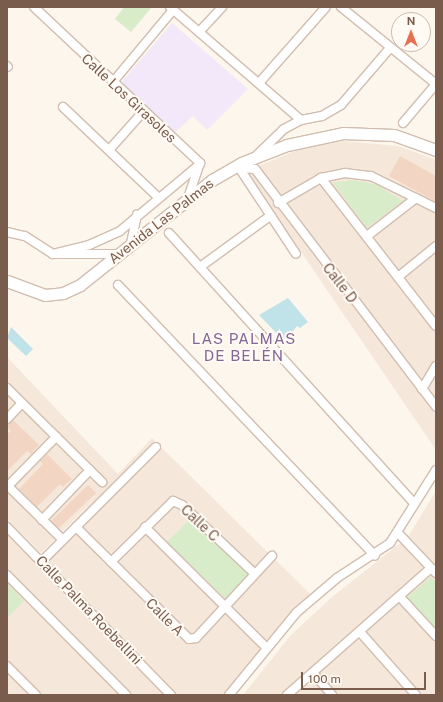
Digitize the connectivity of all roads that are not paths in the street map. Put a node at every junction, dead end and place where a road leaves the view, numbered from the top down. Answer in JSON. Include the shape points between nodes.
{"nodes":[{"id":1,"x":34,"y":7,"type":"edge"},
{"id":2,"x":222,"y":7,"type":"edge"},
{"id":3,"x":326,"y":7,"type":"edge"},
{"id":4,"x":341,"y":7,"type":"edge"},
{"id":5,"x":172,"y":8,"type":"edge"},
{"id":6,"x":199,"y":32,"type":"junction"},
{"id":7,"x":390,"y":48,"type":"junction"},
{"id":8,"x":113,"y":82,"type":"junction"},
{"id":9,"x":259,"y":83,"type":"junction"},
{"id":10,"x":436,"y":84,"type":"edge"},
{"id":11,"x":63,"y":106,"type":"dead end"},
{"id":12,"x":143,"y":112,"type":"junction"},
{"id":13,"x":301,"y":120,"type":"junction"},
{"id":14,"x":403,"y":123,"type":"dead end"},
{"id":15,"x":110,"y":148,"type":"junction"},
{"id":16,"x":436,"y":150,"type":"edge"},
{"id":17,"x":254,"y":158,"type":"junction"},
{"id":18,"x":200,"y":163,"type":"junction"},
{"id":19,"x":238,"y":167,"type":"junction"},
{"id":20,"x":321,"y":178,"type":"junction"},
{"id":21,"x":158,"y":197,"type":"junction"},
{"id":22,"x":188,"y":197,"type":"junction"},
{"id":23,"x":416,"y":198,"type":"junction"},
{"id":24,"x":278,"y":204,"type":"junction"},
{"id":25,"x":436,"y":208,"type":"edge"},
{"id":26,"x":137,"y":214,"type":"junction"},
{"id":27,"x":270,"y":216,"type":"junction"},
{"id":28,"x":7,"y":232,"type":"edge"},
{"id":29,"x":169,"y":233,"type":"dead end"},
{"id":30,"x":367,"y":236,"type":"junction"},
{"id":31,"x":131,"y":243,"type":"junction"},
{"id":32,"x":436,"y":246,"type":"edge"},
{"id":33,"x":53,"y":254,"type":"junction"},
{"id":34,"x":119,"y":254,"type":"junction"},
{"id":35,"x":296,"y":254,"type":"dead end"},
{"id":36,"x":200,"y":267,"type":"junction"},
{"id":37,"x":398,"y":277,"type":"junction"},
{"id":38,"x":7,"y":280,"type":"edge"},
{"id":39,"x":118,"y":285,"type":"dead end"},
{"id":40,"x":436,"y":326,"type":"edge"},
{"id":41,"x":436,"y":366,"type":"edge"},
{"id":42,"x":7,"y":388,"type":"edge"},
{"id":43,"x":422,"y":389,"type":"junction"},
{"id":44,"x":22,"y":403,"type":"junction"},
{"id":45,"x":436,"y":407,"type":"edge"},
{"id":46,"x":7,"y":419,"type":"edge"},
{"id":47,"x":56,"y":436,"type":"junction"},
{"id":48,"x":156,"y":447,"type":"dead end"},
{"id":49,"x":90,"y":470,"type":"junction"},
{"id":50,"x":436,"y":470,"type":"edge"},
{"id":51,"x":102,"y":482,"type":"dead end"},
{"id":52,"x":7,"y":486,"type":"edge"},
{"id":53,"x":414,"y":502,"type":"junction"},
{"id":54,"x":42,"y":520,"type":"junction"},
{"id":55,"x":7,"y":527,"type":"edge"},
{"id":56,"x":76,"y":527,"type":"junction"},
{"id":57,"x":145,"y":527,"type":"junction"},
{"id":58,"x":398,"y":533,"type":"junction"},
{"id":59,"x":63,"y":540,"type":"junction"},
{"id":60,"x":272,"y":556,"type":"dead end"},
{"id":61,"x":375,"y":556,"type":"junction"},
{"id":62,"x":42,"y":561,"type":"junction"},
{"id":63,"x":111,"y":562,"type":"junction"},
{"id":64,"x":434,"y":570,"type":"edge"},
{"id":65,"x":255,"y":574,"type":"junction"},
{"id":66,"x":7,"y":575,"type":"edge"},
{"id":67,"x":400,"y":597,"type":"junction"},
{"id":68,"x":226,"y":605,"type":"junction"},
{"id":69,"x":360,"y":632,"type":"junction"},
{"id":70,"x":436,"y":636,"type":"edge"},
{"id":71,"x":268,"y":644,"type":"junction"},
{"id":72,"x":7,"y":666,"type":"edge"},
{"id":73,"x":313,"y":673,"type":"junction"},
{"id":74,"x":36,"y":695,"type":"edge"},
{"id":75,"x":126,"y":695,"type":"edge"},
{"id":76,"x":170,"y":695,"type":"edge"},
{"id":77,"x":229,"y":695,"type":"edge"},
{"id":78,"x":287,"y":695,"type":"edge"},
{"id":79,"x":332,"y":695,"type":"edge"},
{"id":80,"x":416,"y":695,"type":"edge"}],
"edges":[{"from":1,"to":8,"type":"street","name":"Calle Los Girasoles"},
{"from":2,"to":6,"type":"street"},
{"from":3,"to":9,"type":"street"},
{"from":4,"to":7,"type":"street"},
{"from":5,"to":6,"type":"street"},
{"from":5,"to":8,"type":"street"},
{"from":6,"to":9,"type":"street"},
{"from":7,"to":10,"type":"street"},
{"from":7,"to":13,"type":"street","via":[[341,105],[322,116]]},
{"from":8,"to":12,"type":"street","name":"Calle Los Girasoles"},
{"from":9,"to":13,"type":"street"},
{"from":10,"to":14,"type":"street"},
{"from":11,"to":15,"type":"street"},
{"from":12,"to":15,"type":"street"},
{"from":12,"to":18,"type":"street","name":"Calle Los Girasoles"},
{"from":13,"to":17,"type":"street","via":[[272,137]]},
{"from":15,"to":21,"type":"street"},
{"from":16,"to":17,"type":"main road","name":"Avenida Las Palmas","via":[[394,135],[343,133],[287,145]]},
{"from":17,"to":19,"type":"main road","name":"Avenida Las Palmas"},
{"from":18,"to":21,"type":"street"},
{"from":18,"to":22,"type":"street"},
{"from":19,"to":22,"type":"main road","name":"Avenida Las Palmas"},
{"from":19,"to":24,"type":"street","name":"Calle D","via":[[255,169]]},
{"from":19,"to":27,"type":"street"},
{"from":20,"to":23,"type":"street","via":[[346,173],[371,176]]},
{"from":20,"to":24,"type":"street"},
{"from":20,"to":30,"type":"street"},
{"from":21,"to":26,"type":"street"},
{"from":22,"to":31,"type":"main road","name":"Avenida Las Palmas"},
{"from":23,"to":25,"type":"street"},
{"from":23,"to":30,"type":"street"},
{"from":24,"to":43,"type":"street","name":"Calle D"},
{"from":26,"to":31,"type":"street"},
{"from":26,"to":33,"type":"street","via":[[120,230],[89,245]]},
{"from":27,"to":35,"type":"street"},
{"from":27,"to":36,"type":"street"},
{"from":28,"to":33,"type":"street","via":[[25,236]]},
{"from":29,"to":36,"type":"street"},
{"from":30,"to":37,"type":"street"},
{"from":31,"to":34,"type":"main road","name":"Avenida Las Palmas"},
{"from":32,"to":37,"type":"street"},
{"from":33,"to":34,"type":"street"},
{"from":34,"to":38,"type":"main road","name":"Avenida Las Palmas","via":[[80,286],[63,293],[44,295]]},
{"from":36,"to":53,"type":"street"},
{"from":37,"to":40,"type":"street"},
{"from":39,"to":61,"type":"street"},
{"from":41,"to":43,"type":"street"},
{"from":42,"to":44,"type":"street"},
{"from":43,"to":45,"type":"street","name":"Calle D"},
{"from":44,"to":46,"type":"street"},
{"from":44,"to":47,"type":"street"},
{"from":47,"to":49,"type":"street"},
{"from":47,"to":52,"type":"street"},
{"from":48,"to":56,"type":"street"},
{"from":49,"to":51,"type":"street"},
{"from":49,"to":54,"type":"street"},
{"from":50,"to":53,"type":"street"},
{"from":52,"to":54,"type":"street"},
{"from":53,"to":58,"type":"street"},
{"from":54,"to":59,"type":"street"},
{"from":55,"to":62,"type":"street","name":"Calle Palma Roebellini"},
{"from":56,"to":59,"type":"street"},
{"from":56,"to":63,"type":"street","name":"Calle A"},
{"from":57,"to":63,"type":"street","name":"Calle C"},
{"from":57,"to":65,"type":"street","name":"Calle C","via":[[167,505],[176,501]]},
{"from":57,"to":68,"type":"street"},
{"from":58,"to":61,"type":"street"},
{"from":58,"to":64,"type":"street"},
{"from":59,"to":62,"type":"street"},
{"from":60,"to":65,"type":"street","name":"Calle A"},
{"from":61,"to":71,"type":"street","via":[[312,598]]},
{"from":62,"to":76,"type":"street","name":"Calle Palma Roebellini"},
{"from":63,"to":68,"type":"street","name":"Calle A","via":[[187,639],[196,638]]},
{"from":64,"to":67,"type":"street"},
{"from":65,"to":68,"type":"street","name":"Calle A"},
{"from":66,"to":75,"type":"street"},
{"from":67,"to":69,"type":"street"},
{"from":67,"to":70,"type":"street"},
{"from":68,"to":71,"type":"street"},
{"from":69,"to":73,"type":"street"},
{"from":69,"to":80,"type":"street"},
{"from":71,"to":77,"type":"street"},
{"from":72,"to":74,"type":"street"},
{"from":73,"to":78,"type":"street"},
{"from":73,"to":79,"type":"street"}]}
